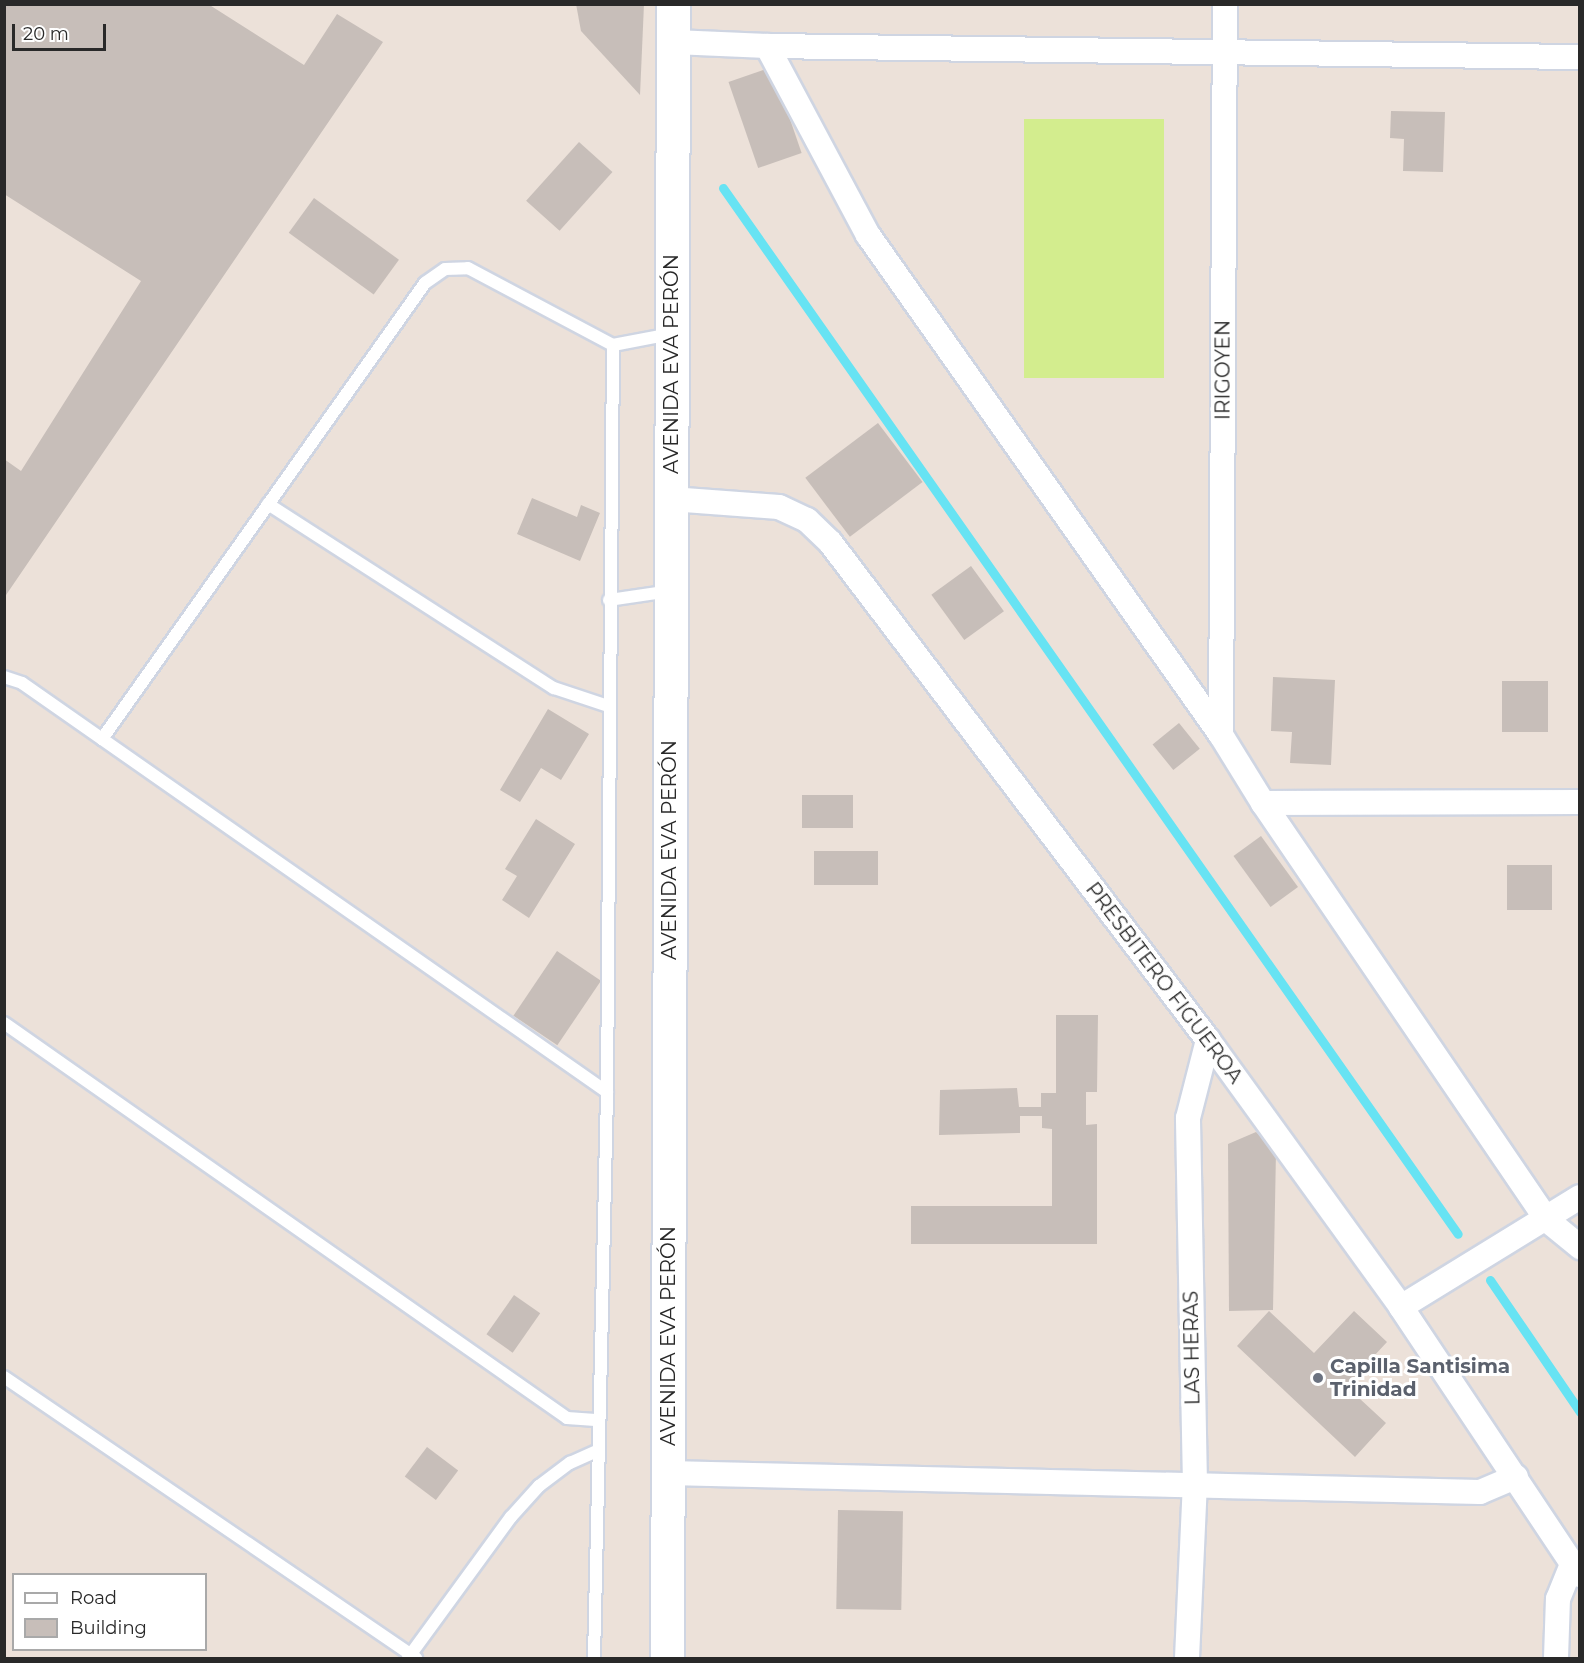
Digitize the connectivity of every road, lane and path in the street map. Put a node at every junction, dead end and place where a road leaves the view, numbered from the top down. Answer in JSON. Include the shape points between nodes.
{"nodes":[{"id":1,"x":673,"y":4,"type":"edge"},
{"id":2,"x":1225,"y":4,"type":"edge"},
{"id":3,"x":674,"y":42,"type":"junction"},
{"id":4,"x":767,"y":46,"type":"junction"},
{"id":5,"x":1224,"y":54,"type":"junction"},
{"id":6,"x":1580,"y":57,"type":"edge"},
{"id":7,"x":670,"y":334,"type":"junction"},
{"id":8,"x":613,"y":345,"type":"junction"},
{"id":9,"x":671,"y":499,"type":"junction"},
{"id":10,"x":268,"y":504,"type":"junction"},
{"id":11,"x":670,"y":591,"type":"junction"},
{"id":12,"x":609,"y":600,"type":"junction"},
{"id":13,"x":4,"y":677,"type":"edge"},
{"id":14,"x":608,"y":706,"type":"junction"},
{"id":15,"x":1221,"y":735,"type":"junction"},
{"id":16,"x":102,"y":739,"type":"junction"},
{"id":17,"x":1580,"y":802,"type":"edge"},
{"id":18,"x":1263,"y":803,"type":"junction"},
{"id":19,"x":4,"y":1023,"type":"edge"},
{"id":20,"x":1208,"y":1040,"type":"junction"},
{"id":21,"x":607,"y":1092,"type":"junction"},
{"id":22,"x":1580,"y":1197,"type":"edge"},
{"id":23,"x":1547,"y":1220,"type":"junction"},
{"id":24,"x":1580,"y":1247,"type":"edge"},
{"id":25,"x":1401,"y":1307,"type":"junction"},
{"id":26,"x":4,"y":1377,"type":"edge"},
{"id":27,"x":599,"y":1420,"type":"junction"},
{"id":28,"x":597,"y":1451,"type":"junction"},
{"id":29,"x":668,"y":1473,"type":"junction"},
{"id":30,"x":1516,"y":1477,"type":"junction"},
{"id":31,"x":1195,"y":1485,"type":"junction"},
{"id":32,"x":1576,"y":1570,"type":"edge"},
{"id":33,"x":411,"y":1657,"type":"edge"},
{"id":34,"x":594,"y":1659,"type":"edge"},
{"id":35,"x":667,"y":1659,"type":"edge"},
{"id":36,"x":1187,"y":1659,"type":"edge"},
{"id":37,"x":1556,"y":1659,"type":"edge"}],
"edges":[{"from":1,"to":3,"type":"main road","name":"AVENIDA EVA PERÓN"},
{"from":2,"to":5,"type":"street","name":"IRIGOYEN"},
{"from":3,"to":4,"type":"street"},
{"from":3,"to":7,"type":"main road","name":"AVENIDA EVA PERÓN"},
{"from":4,"to":5,"type":"street"},
{"from":4,"to":15,"type":"street","via":[[868,235]]},
{"from":5,"to":6,"type":"street"},
{"from":5,"to":15,"type":"street","name":"IRIGOYEN"},
{"from":7,"to":8,"type":"lane"},
{"from":7,"to":9,"type":"main road","name":"AVENIDA EVA PERÓN"},
{"from":8,"to":10,"type":"lane","via":[[468,268],[445,269],[425,283]]},
{"from":8,"to":12,"type":"lane"},
{"from":9,"to":11,"type":"main road","name":"AVENIDA EVA PERÓN"},
{"from":9,"to":20,"type":"street","name":"PRESBITERO FIGUEROA","via":[[779,507],[807,520],[830,542]]},
{"from":10,"to":14,"type":"lane","via":[[554,688]]},
{"from":10,"to":16,"type":"lane"},
{"from":11,"to":12,"type":"lane"},
{"from":11,"to":29,"type":"main road","name":"AVENIDA EVA PERÓN"},
{"from":12,"to":14,"type":"lane"},
{"from":13,"to":16,"type":"lane","via":[[22,683]]},
{"from":14,"to":21,"type":"lane"},
{"from":15,"to":18,"type":"street"},
{"from":16,"to":21,"type":"lane"},
{"from":17,"to":18,"type":"street"},
{"from":18,"to":23,"type":"street"},
{"from":19,"to":27,"type":"lane","via":[[567,1418]]},
{"from":20,"to":25,"type":"street","name":"PRESBITERO FIGUEROA"},
{"from":20,"to":31,"type":"street","name":"LAS HERAS","via":[[1188,1118]]},
{"from":21,"to":27,"type":"lane"},
{"from":22,"to":23,"type":"street"},
{"from":23,"to":24,"type":"street"},
{"from":23,"to":25,"type":"street"},
{"from":25,"to":30,"type":"street","name":"PRESBITERO FIGUEROA"},
{"from":26,"to":33,"type":"lane"},
{"from":27,"to":28,"type":"lane"},
{"from":28,"to":33,"type":"lane","via":[[570,1463],[539,1486],[511,1517]]},
{"from":28,"to":34,"type":"lane"},
{"from":29,"to":31,"type":"street"},
{"from":29,"to":35,"type":"main road","name":"AVENIDA EVA PERÓN"},
{"from":30,"to":31,"type":"street","via":[[1480,1492]]},
{"from":30,"to":32,"type":"street","name":"PRESBITERO FIGUEROA"},
{"from":31,"to":36,"type":"street","name":"LAS HERAS"},
{"from":32,"to":37,"type":"street","via":[[1558,1599]]}]}
